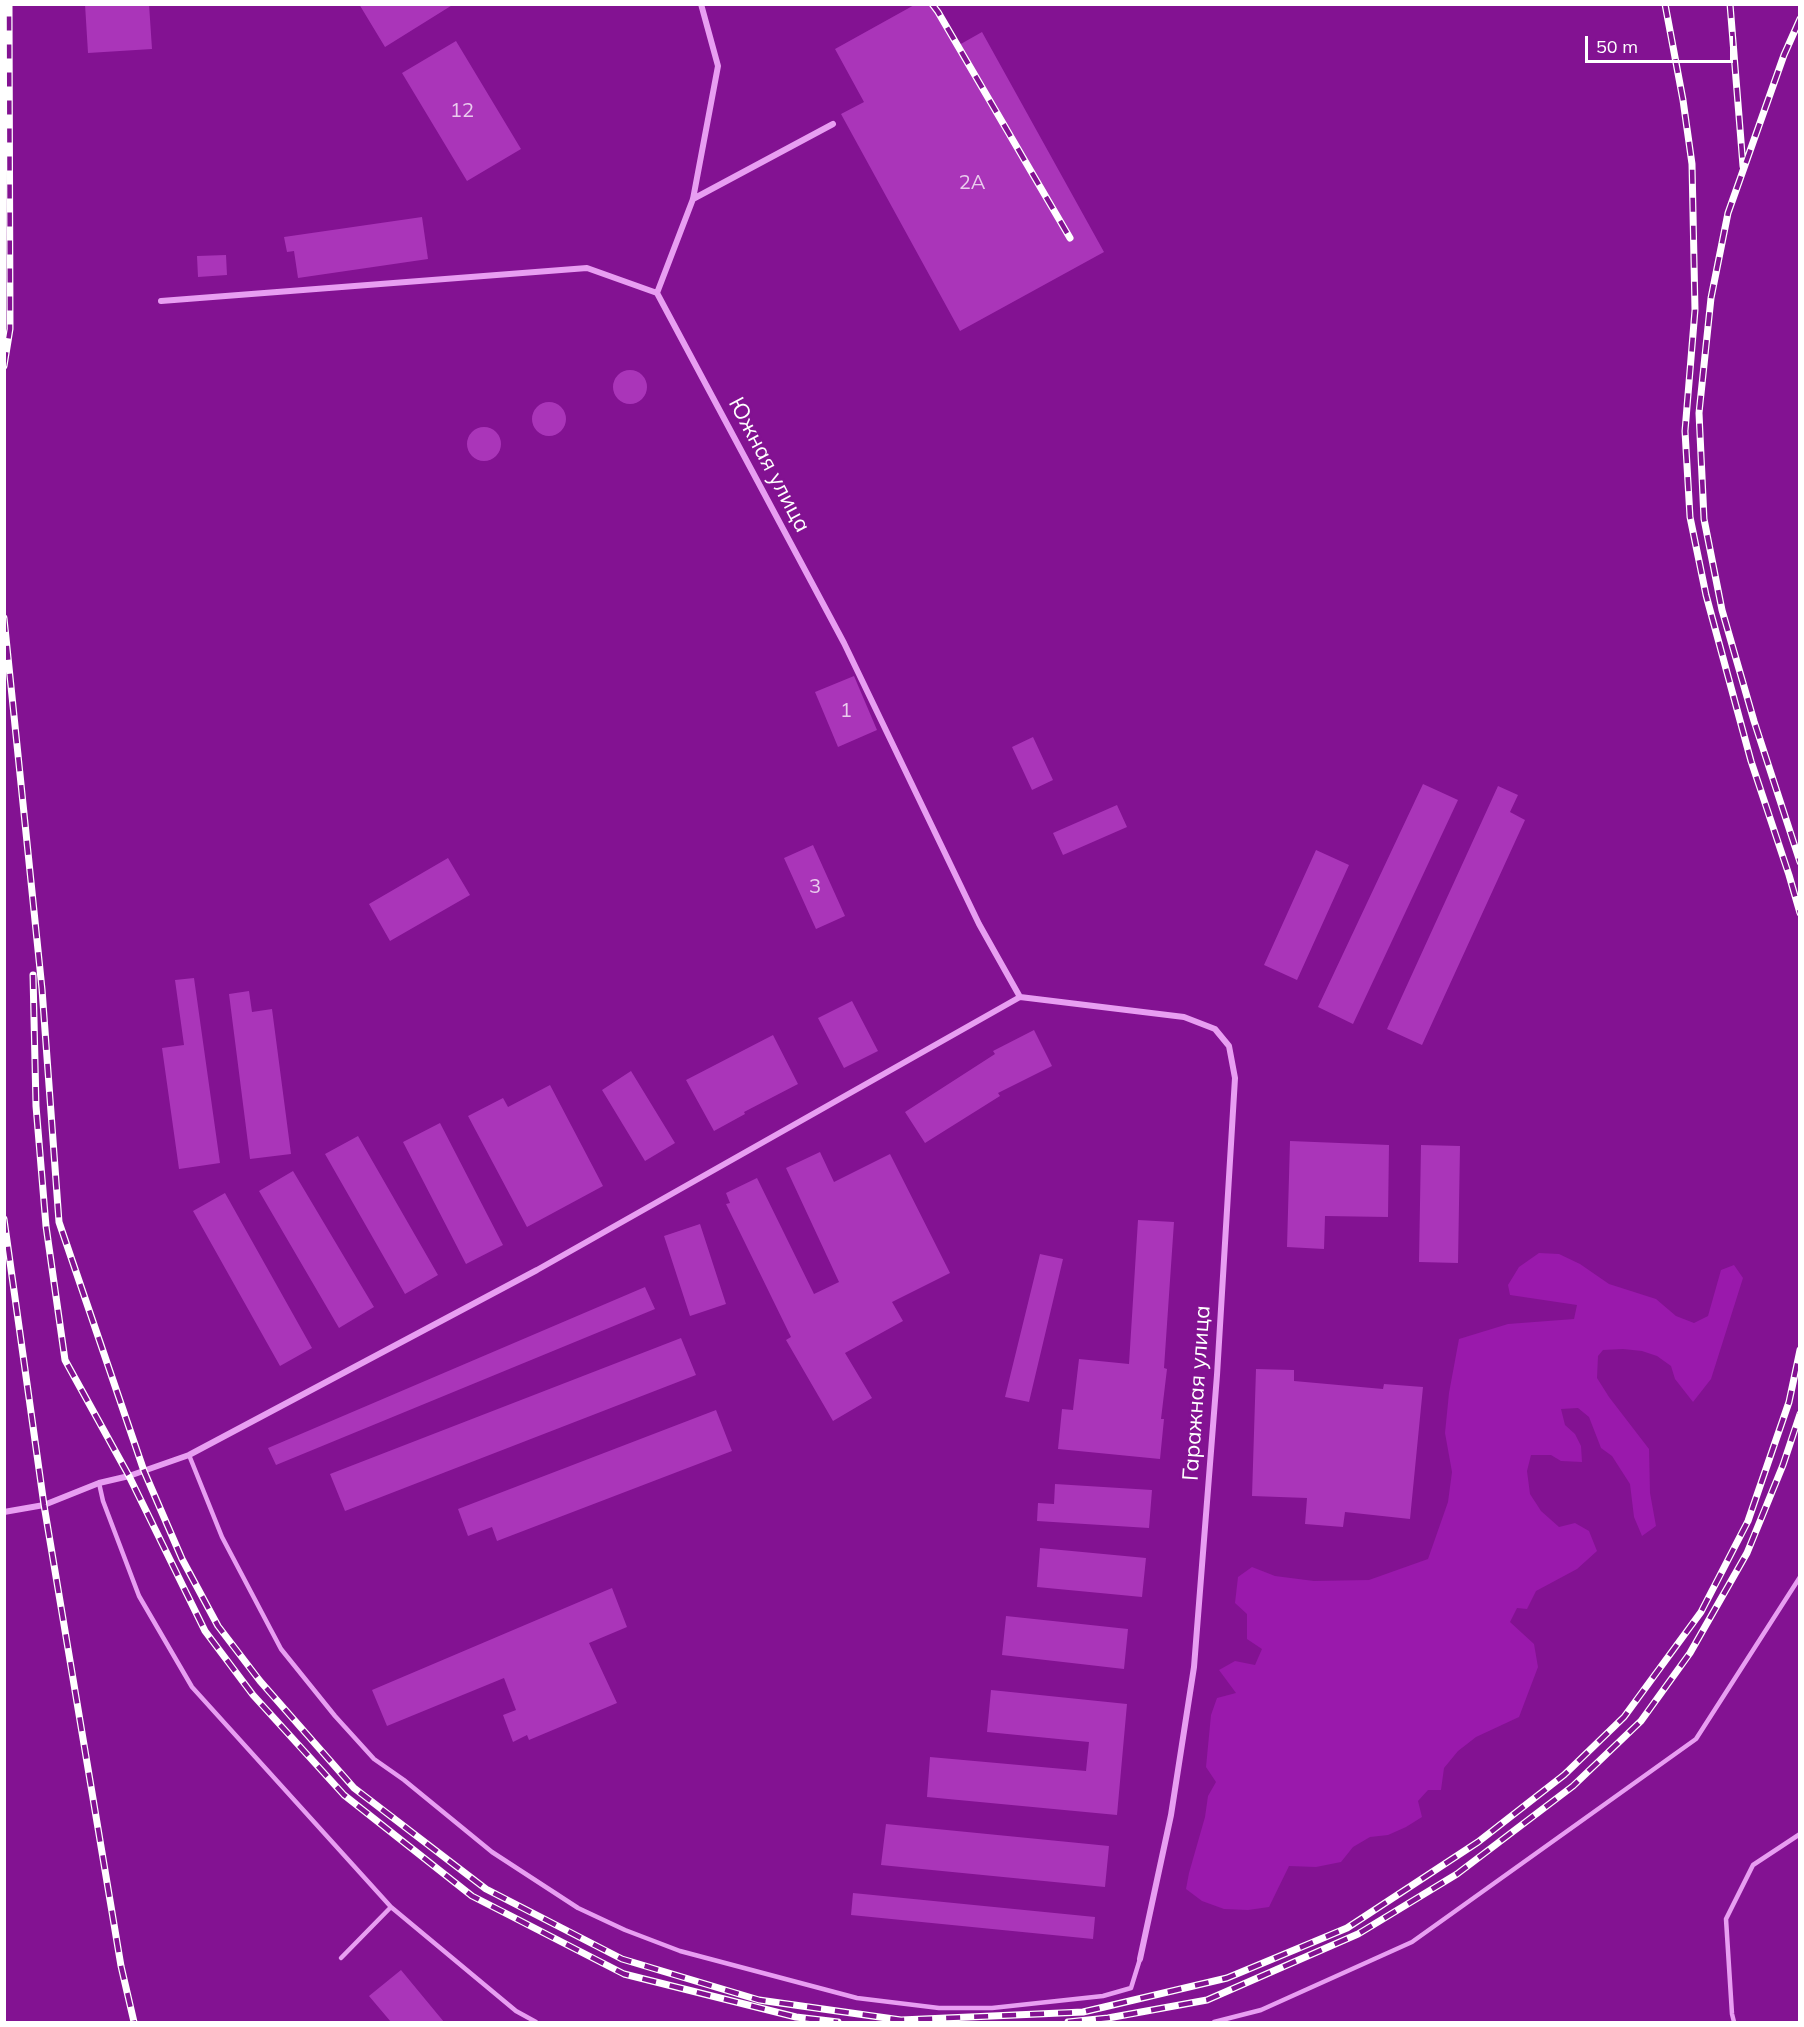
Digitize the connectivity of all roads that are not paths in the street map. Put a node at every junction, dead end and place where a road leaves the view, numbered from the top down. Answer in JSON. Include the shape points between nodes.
{"nodes":[{"id":1,"x":701,"y":4,"type":"edge"},
{"id":2,"x":832,"y":124,"type":"dead end"},
{"id":3,"x":693,"y":199,"type":"junction"},
{"id":4,"x":657,"y":293,"type":"junction"},
{"id":5,"x":161,"y":301,"type":"dead end"},
{"id":6,"x":1020,"y":997,"type":"junction"},
{"id":7,"x":189,"y":1455,"type":"junction"},
{"id":8,"x":99,"y":1483,"type":"junction"},
{"id":9,"x":4,"y":1512,"type":"edge"},
{"id":10,"x":1800,"y":1577,"type":"edge"},
{"id":11,"x":1800,"y":1834,"type":"edge"},
{"id":12,"x":391,"y":1907,"type":"junction"},
{"id":13,"x":340,"y":1958,"type":"dead end"},
{"id":14,"x":1140,"y":1959,"type":"joint"},
{"id":15,"x":536,"y":2022,"type":"edge"},
{"id":16,"x":1214,"y":2022,"type":"edge"},
{"id":17,"x":1734,"y":2022,"type":"edge"}],
"edges":[{"from":1,"to":3,"type":"street","via":[[718,66]]},
{"from":2,"to":3,"type":"street"},
{"from":3,"to":4,"type":"street"},
{"from":4,"to":5,"type":"street","via":[[587,268]]},
{"from":4,"to":6,"type":"street","name":"Южная улица","via":[[844,644],[979,924]]},
{"from":6,"to":7,"type":"street","via":[[537,1270]]},
{"from":6,"to":14,"type":"street","name":"Гаражная улица","via":[[1185,1017],[1215,1029],[1229,1046],[1235,1078],[1194,1667],[1172,1815]]},
{"from":7,"to":8,"type":"street"},
{"from":7,"to":14,"type":"lane","via":[[222,1537],[280,1648],[335,1716],[374,1759],[492,1852],[578,1908],[680,1951],[857,1998],[939,2008],[992,2008],[1103,1996],[1131,1988]]},
{"from":8,"to":9,"type":"street","via":[[44,1505]]},
{"from":8,"to":12,"type":"lane","via":[[139,1596],[192,1687]]},
{"from":10,"to":16,"type":"lane","via":[[1696,1739],[1412,1942],[1261,2010]]},
{"from":11,"to":17,"type":"lane","via":[[1753,1865],[1726,1919]]},
{"from":12,"to":13,"type":"lane"},
{"from":12,"to":15,"type":"lane","via":[[516,2011]]}]}
